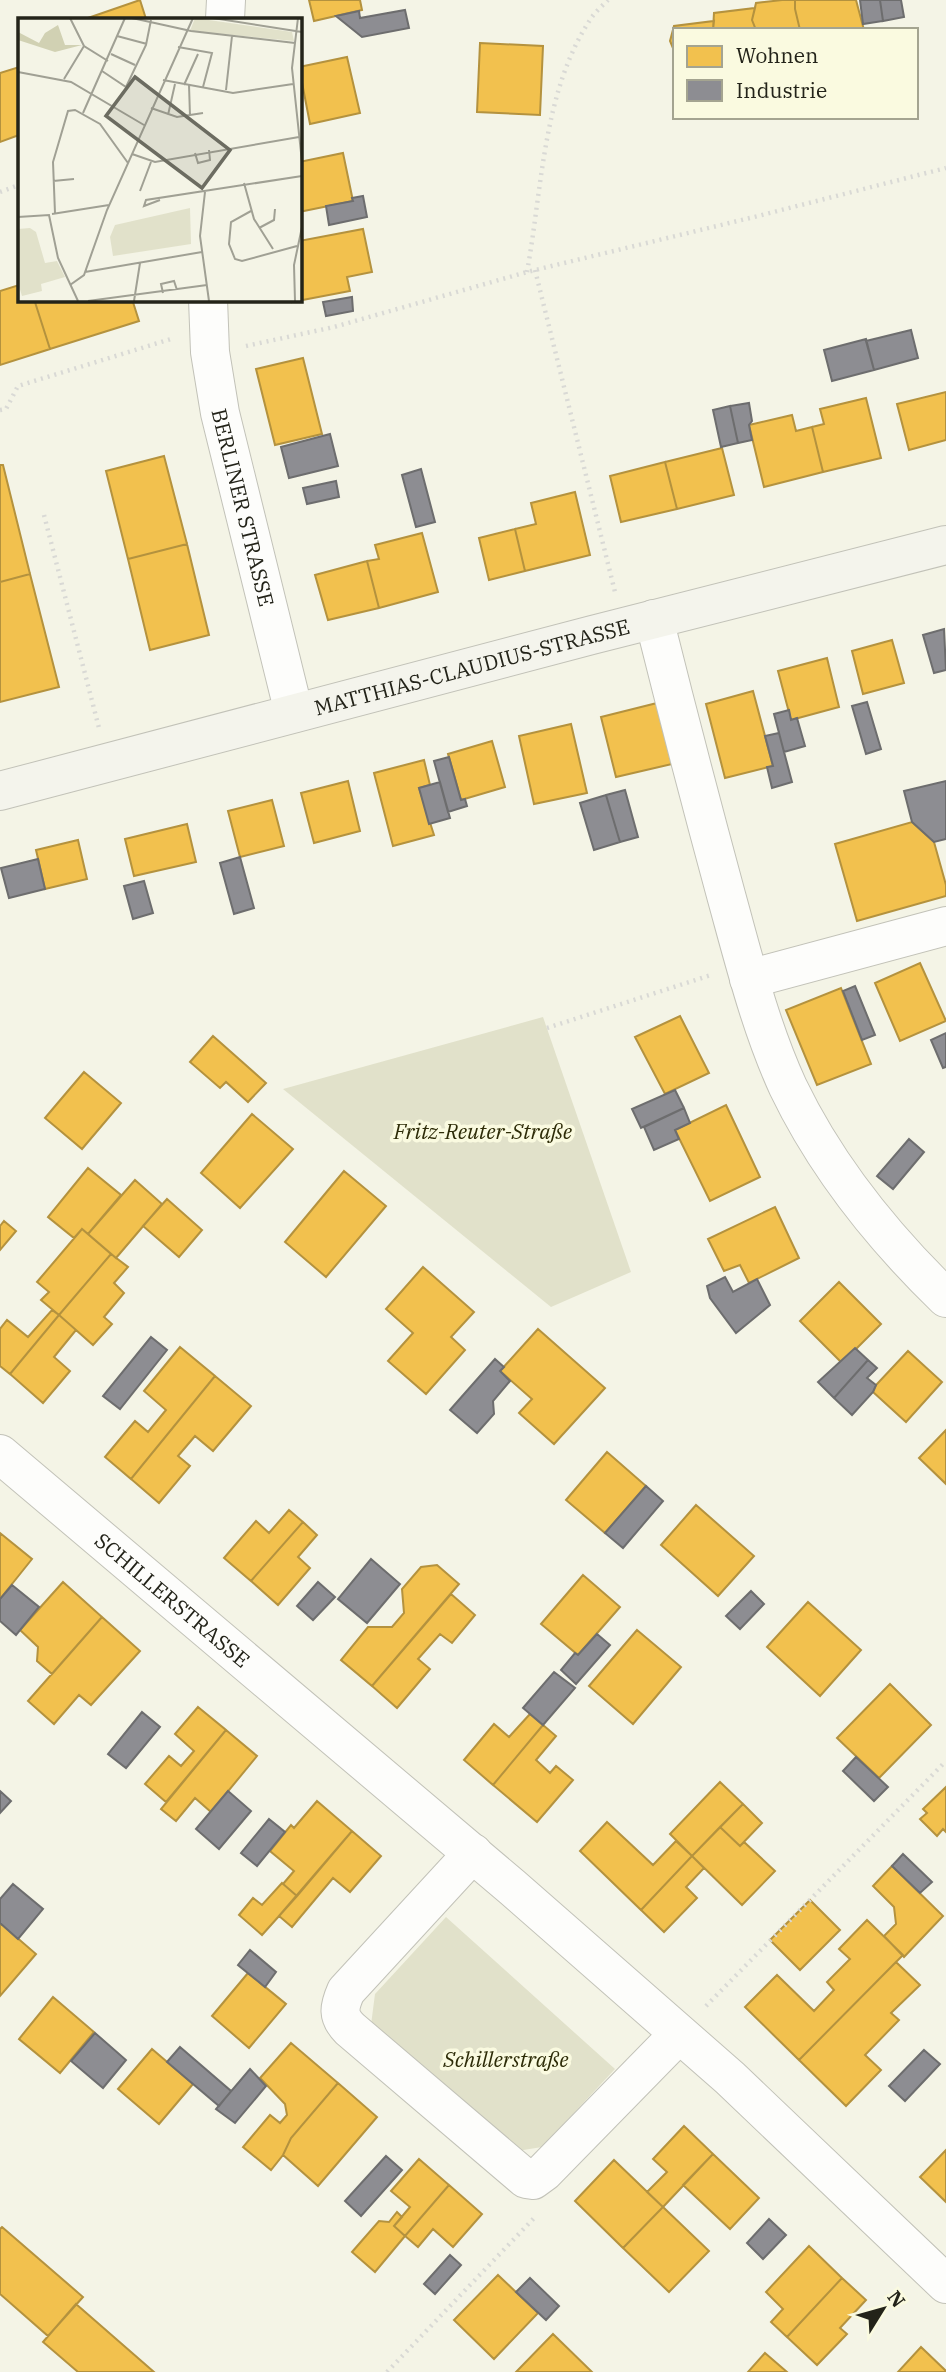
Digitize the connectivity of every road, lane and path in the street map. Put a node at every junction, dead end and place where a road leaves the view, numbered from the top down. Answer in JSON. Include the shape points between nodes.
{"nodes":[{"id":1,"x":226,"y":0,"type":"edge"},
{"id":2,"x":608,"y":0,"type":"edge"},
{"id":3,"x":225,"y":18,"type":"edge"},
{"id":4,"x":946,"y":168,"type":"edge"},
{"id":5,"x":18,"y":185,"type":"edge"},
{"id":6,"x":0,"y":192,"type":"edge"},
{"id":7,"x":535,"y":270,"type":"junction"},
{"id":8,"x":527,"y":272,"type":"junction"},
{"id":9,"x":207,"y":301,"type":"edge"},
{"id":10,"x":196,"y":344,"type":"junction"},
{"id":11,"x":0,"y":410,"type":"edge"},
{"id":12,"x":44,"y":515,"type":"dead end"},
{"id":13,"x":946,"y":545,"type":"edge"},
{"id":14,"x":639,"y":622,"type":"junction"},
{"id":15,"x":294,"y":713,"type":"junction"},
{"id":16,"x":108,"y":762,"type":"junction"},
{"id":17,"x":0,"y":790,"type":"edge"},
{"id":18,"x":946,"y":926,"type":"edge"},
{"id":19,"x":747,"y":972,"type":"junction"},
{"id":20,"x":547,"y":1028,"type":"dead end"},
{"id":21,"x":946,"y":1298,"type":"edge"},
{"id":22,"x":0,"y":1454,"type":"edge"},
{"id":23,"x":946,"y":1761,"type":"edge"},
{"id":24,"x":472,"y":1853,"type":"junction"},
{"id":25,"x":679,"y":2034,"type":"junction"},
{"id":26,"x":533,"y":2180,"type":"junction"},
{"id":27,"x":946,"y":2284,"type":"edge"},
{"id":28,"x":387,"y":2372,"type":"edge"}],
"edges":[{"from":1,"to":3,"type":"street"},
{"from":2,"to":8,"type":"path","via":[[590,19],[556,97]]},
{"from":4,"to":7,"type":"path"},
{"from":5,"to":6,"type":"path"},
{"from":7,"to":8,"type":"path"},
{"from":7,"to":14,"type":"path"},
{"from":8,"to":10,"type":"path","via":[[334,327]]},
{"from":9,"to":10,"type":"street","name":"BERLINER STRASSE"},
{"from":10,"to":11,"type":"path","via":[[18,386],[6,409]]},
{"from":10,"to":15,"type":"street","name":"BERLINER STRASSE","via":[[220,413]]},
{"from":12,"to":16,"type":"path"},
{"from":13,"to":14,"type":"street","name":"MATTHIAS-CLAUDIUS-STRASSE"},
{"from":14,"to":15,"type":"street","name":"MATTHIAS-CLAUDIUS-STRASSE"},
{"from":14,"to":19,"type":"street","via":[[692,771]]},
{"from":15,"to":16,"type":"street","name":"MATTHIAS-CLAUDIUS-STRASSE"},
{"from":16,"to":17,"type":"street","name":"MATTHIAS-CLAUDIUS-STRASSE"},
{"from":18,"to":19,"type":"street"},
{"from":19,"to":20,"type":"path"},
{"from":19,"to":21,"type":"street","via":[[771,1046],[818,1141],[911,1265]]},
{"from":22,"to":24,"type":"street","name":"SCHILLERSTRASSE"},
{"from":23,"to":25,"type":"path"},
{"from":24,"to":25,"type":"street","name":"SCHILLERSTRASSE"},
{"from":24,"to":26,"type":"street","via":[[346,1991],[340,2015],[350,2029],[526,2179]]},
{"from":25,"to":26,"type":"street"},
{"from":25,"to":27,"type":"street","name":"SCHILLERSTRASSE"},
{"from":26,"to":28,"type":"path","via":[[540,2205],[535,2219]]}]}
